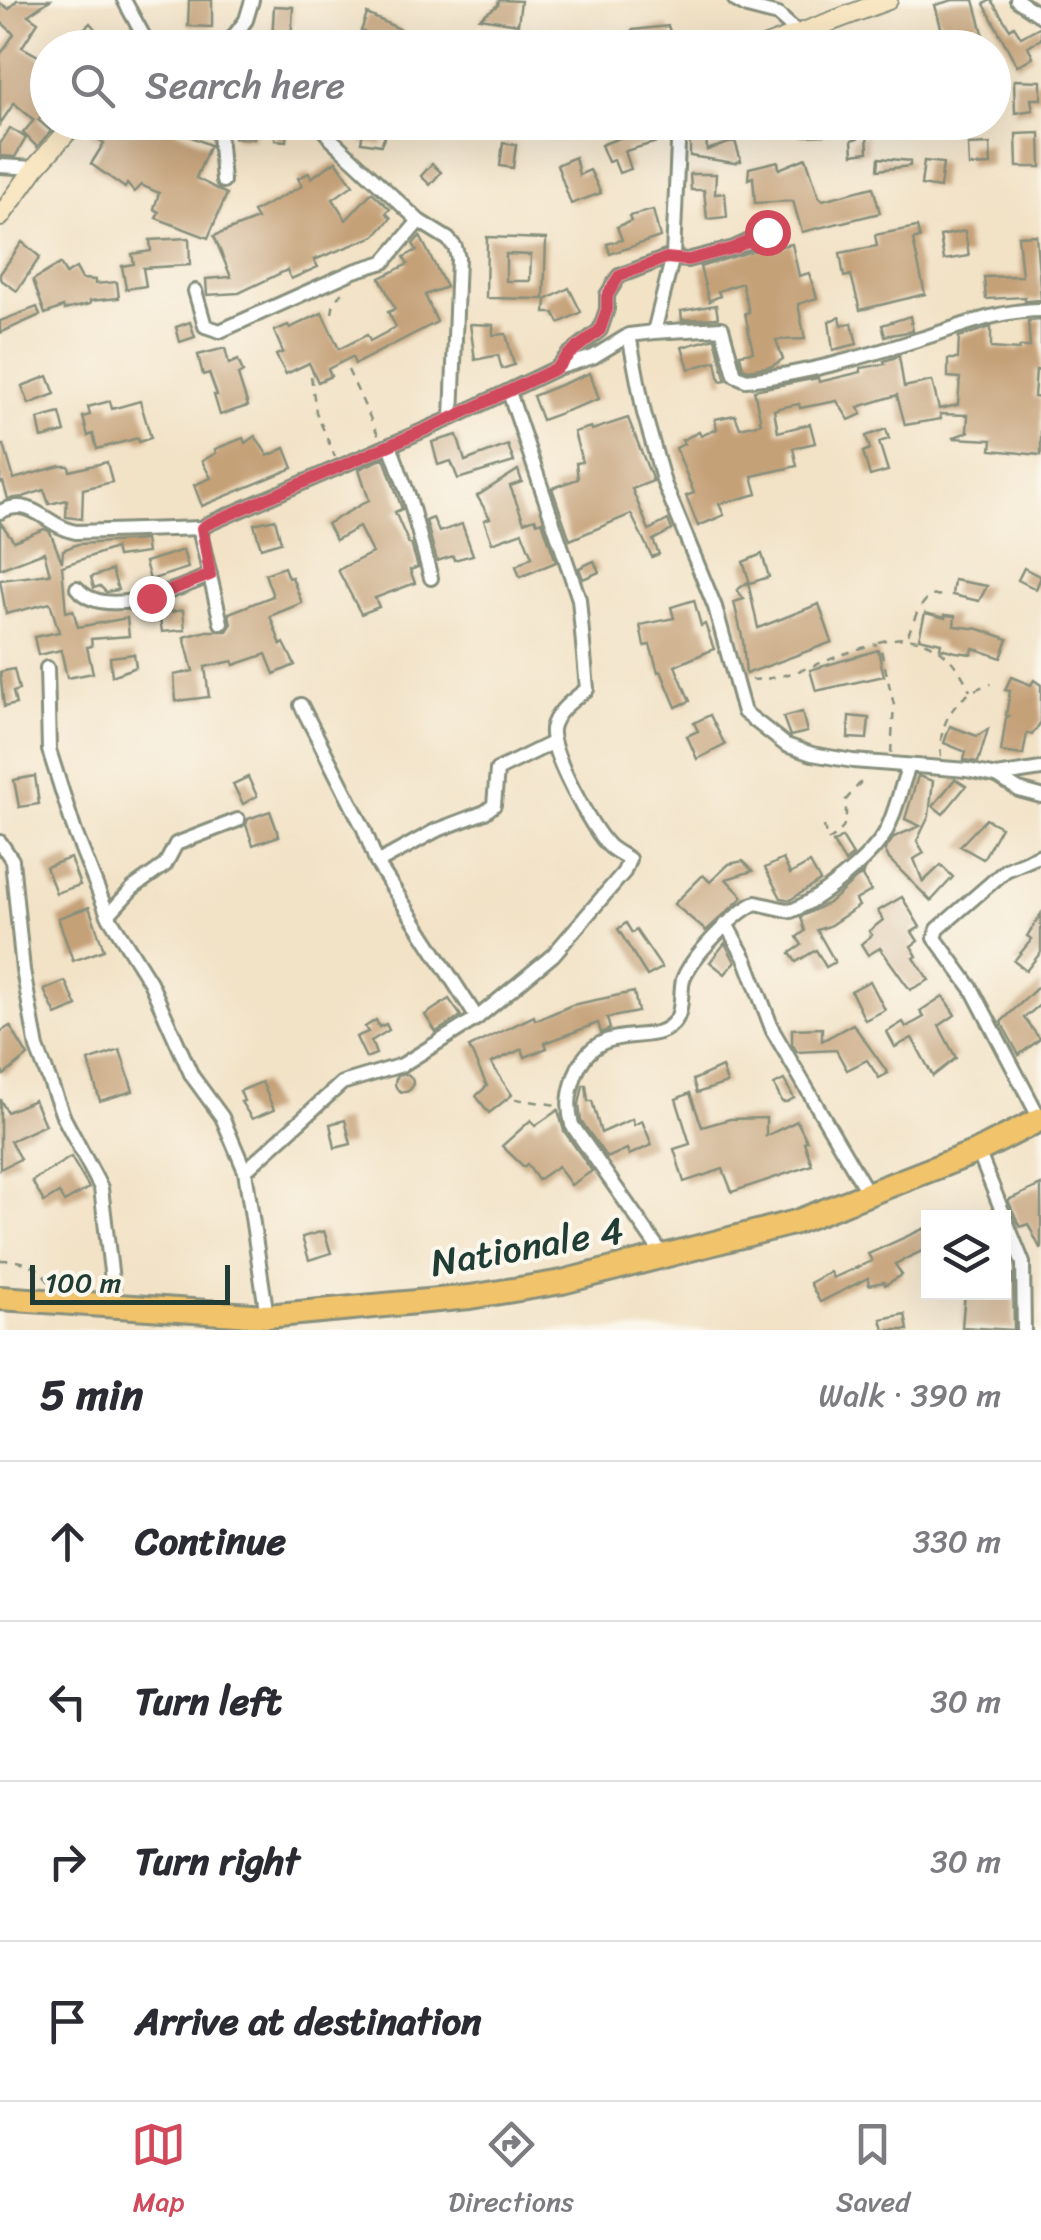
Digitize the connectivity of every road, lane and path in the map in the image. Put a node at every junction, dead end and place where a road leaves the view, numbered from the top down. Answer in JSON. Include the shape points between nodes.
{"nodes":[{"id":1,"x":124,"y":0,"type":"edge"},
{"id":2,"x":735,"y":0,"type":"edge"},
{"id":3,"x":888,"y":0,"type":"edge"},
{"id":4,"x":1017,"y":0,"type":"edge"},
{"id":5,"x":248,"y":2,"type":"edge"},
{"id":6,"x":1041,"y":16,"type":"edge"},
{"id":7,"x":140,"y":30,"type":"edge"},
{"id":8,"x":240,"y":30,"type":"edge"},
{"id":9,"x":795,"y":30,"type":"edge"},
{"id":10,"x":809,"y":30,"type":"edge"},
{"id":11,"x":60,"y":140,"type":"edge"},
{"id":12,"x":220,"y":140,"type":"edge"},
{"id":13,"x":332,"y":140,"type":"edge"},
{"id":14,"x":678,"y":140,"type":"edge"},
{"id":15,"x":0,"y":166,"type":"edge"},
{"id":16,"x":36,"y":168,"type":"junction"},
{"id":17,"x":223,"y":181,"type":"dead end"},
{"id":18,"x":0,"y":217,"type":"edge"},
{"id":19,"x":419,"y":221,"type":"junction"},
{"id":20,"x":771,"y":230,"type":"dead end"},
{"id":21,"x":673,"y":256,"type":"junction"},
{"id":22,"x":195,"y":291,"type":"dead end"},
{"id":23,"x":1041,"y":310,"type":"edge"},
{"id":24,"x":654,"y":332,"type":"junction"},
{"id":25,"x":629,"y":335,"type":"junction"},
{"id":26,"x":557,"y":368,"type":"junction"},
{"id":27,"x":348,"y":370,"type":"dead end"},
{"id":28,"x":311,"y":376,"type":"dead end"},
{"id":29,"x":509,"y":392,"type":"junction"},
{"id":30,"x":452,"y":418,"type":"junction"},
{"id":31,"x":387,"y":447,"type":"junction"},
{"id":32,"x":338,"y":468,"type":"junction"},
{"id":33,"x":0,"y":512,"type":"edge"},
{"id":34,"x":202,"y":528,"type":"junction"},
{"id":35,"x":210,"y":575,"type":"junction"},
{"id":36,"x":431,"y":578,"type":"dead end"},
{"id":37,"x":76,"y":588,"type":"dead end"},
{"id":38,"x":946,"y":595,"type":"dead end"},
{"id":39,"x":221,"y":623,"type":"dead end"},
{"id":40,"x":908,"y":637,"type":"junction"},
{"id":41,"x":878,"y":644,"type":"junction"},
{"id":42,"x":731,"y":667,"type":"junction"},
{"id":43,"x":47,"y":668,"type":"dead end"},
{"id":44,"x":991,"y":684,"type":"dead end"},
{"id":45,"x":970,"y":691,"type":"junction"},
{"id":46,"x":301,"y":705,"type":"dead end"},
{"id":47,"x":552,"y":743,"type":"junction"},
{"id":48,"x":874,"y":763,"type":"junction"},
{"id":49,"x":890,"y":764,"type":"junction"},
{"id":50,"x":909,"y":766,"type":"junction"},
{"id":51,"x":944,"y":768,"type":"junction"},
{"id":52,"x":1041,"y":768,"type":"edge"},
{"id":53,"x":997,"y":776,"type":"junction"},
{"id":54,"x":1041,"y":796,"type":"edge"},
{"id":55,"x":238,"y":820,"type":"dead end"},
{"id":56,"x":824,"y":826,"type":"dead end"},
{"id":57,"x":0,"y":842,"type":"edge"},
{"id":58,"x":1041,"y":855,"type":"edge"},
{"id":59,"x":377,"y":863,"type":"junction"},
{"id":60,"x":108,"y":915,"type":"junction"},
{"id":61,"x":726,"y":924,"type":"junction"},
{"id":62,"x":477,"y":1018,"type":"junction"},
{"id":63,"x":515,"y":1099,"type":"dead end"},
{"id":64,"x":568,"y":1108,"type":"junction"},
{"id":65,"x":1040,"y":1119,"type":"edge"},
{"id":66,"x":978,"y":1151,"type":"junction"},
{"id":67,"x":245,"y":1171,"type":"junction"},
{"id":68,"x":869,"y":1195,"type":"junction"},
{"id":69,"x":666,"y":1258,"type":"junction"},
{"id":70,"x":0,"y":1260,"type":"edge"},
{"id":71,"x":0,"y":1298,"type":"edge"},
{"id":72,"x":52,"y":1302,"type":"junction"},
{"id":73,"x":115,"y":1305,"type":"junction"},
{"id":74,"x":266,"y":1316,"type":"junction"},
{"id":75,"x":1024,"y":1330,"type":"edge"}],
"edges":[{"from":1,"to":7,"type":"street"},
{"from":2,"to":9,"type":"street","via":[[778,15]]},
{"from":3,"to":10,"type":"street"},
{"from":4,"to":6,"type":"street"},
{"from":5,"to":8,"type":"street"},
{"from":11,"to":16,"type":"street"},
{"from":12,"to":17,"type":"street"},
{"from":13,"to":19,"type":"street"},
{"from":14,"to":21,"type":"street"},
{"from":15,"to":16,"type":"street"},
{"from":16,"to":18,"type":"street"},
{"from":19,"to":22,"type":"street","via":[[384,262],[220,331],[205,326]]},
{"from":19,"to":30,"type":"street","via":[[448,239],[458,258]]},
{"from":20,"to":21,"type":"street","via":[[734,248],[688,260]]},
{"from":21,"to":24,"type":"street"},
{"from":21,"to":26,"type":"street","via":[[619,276],[600,330]]},
{"from":23,"to":24,"type":"street","via":[[1010,312],[836,364],[746,380],[735,375],[722,328]]},
{"from":24,"to":25,"type":"street"},
{"from":25,"to":26,"type":"street"},
{"from":25,"to":42,"type":"street","via":[[664,483],[715,608]]},
{"from":26,"to":29,"type":"street"},
{"from":27,"to":31,"type":"path"},
{"from":28,"to":32,"type":"path","via":[[316,412]]},
{"from":29,"to":30,"type":"street"},
{"from":29,"to":47,"type":"street","via":[[580,599],[587,689],[552,725]]},
{"from":30,"to":31,"type":"street"},
{"from":31,"to":32,"type":"street"},
{"from":31,"to":36,"type":"street"},
{"from":32,"to":34,"type":"street"},
{"from":33,"to":34,"type":"street","via":[[27,506],[76,532]]},
{"from":34,"to":35,"type":"street"},
{"from":35,"to":37,"type":"street","via":[[137,601],[88,596]]},
{"from":35,"to":39,"type":"street"},
{"from":38,"to":40,"type":"path","via":[[929,596]]},
{"from":40,"to":41,"type":"path"},
{"from":40,"to":45,"type":"path","via":[[949,655]]},
{"from":41,"to":42,"type":"path","via":[[791,676],[743,680]]},
{"from":41,"to":49,"type":"path","via":[[894,705]]},
{"from":42,"to":48,"type":"street","via":[[744,712],[786,744]]},
{"from":43,"to":60,"type":"street","via":[[49,750]]},
{"from":44,"to":45,"type":"path"},
{"from":45,"to":51,"type":"path","via":[[944,726]]},
{"from":46,"to":59,"type":"street"},
{"from":47,"to":59,"type":"street","via":[[497,770],[494,804],[485,812],[435,830]]},
{"from":47,"to":62,"type":"street","via":[[587,814],[609,846],[629,859],[553,955]]},
{"from":48,"to":49,"type":"street"},
{"from":48,"to":56,"type":"path","via":[[845,801],[842,832],[827,841]]},
{"from":49,"to":50,"type":"street"},
{"from":50,"to":51,"type":"street"},
{"from":50,"to":61,"type":"street","via":[[882,838],[830,888],[791,912],[756,902]]},
{"from":51,"to":53,"type":"street"},
{"from":52,"to":53,"type":"street"},
{"from":53,"to":54,"type":"street"},
{"from":55,"to":60,"type":"street","via":[[176,844],[165,865]]},
{"from":57,"to":73,"type":"street","via":[[12,860],[37,1048],[101,1188]]},
{"from":58,"to":65,"type":"street","via":[[1006,870],[935,938],[972,989]]},
{"from":59,"to":62,"type":"street"},
{"from":60,"to":67,"type":"street","via":[[150,982]]},
{"from":61,"to":64,"type":"street","via":[[688,970],[677,1018],[654,1034],[593,1047],[575,1075]]},
{"from":61,"to":68,"type":"street","via":[[773,1031]]},
{"from":62,"to":67,"type":"street","via":[[402,1065],[342,1083]]},
{"from":63,"to":64,"type":"path"},
{"from":64,"to":69,"type":"street","via":[[572,1126]]},
{"from":65,"to":66,"type":"highway","name":"Nationale 4"},
{"from":66,"to":68,"type":"highway","name":"Nationale 4"},
{"from":66,"to":75,"type":"street","via":[[1023,1264]]},
{"from":67,"to":74,"type":"street"},
{"from":68,"to":69,"type":"highway","name":"Nationale 4"},
{"from":69,"to":74,"type":"highway","name":"Nationale 4","via":[[470,1297]]},
{"from":70,"to":72,"type":"path","via":[[20,1260],[43,1273]]},
{"from":71,"to":72,"type":"highway","name":"Nationale 4"},
{"from":72,"to":73,"type":"highway","name":"Nationale 4"},
{"from":73,"to":74,"type":"highway","name":"Nationale 4"}]}
